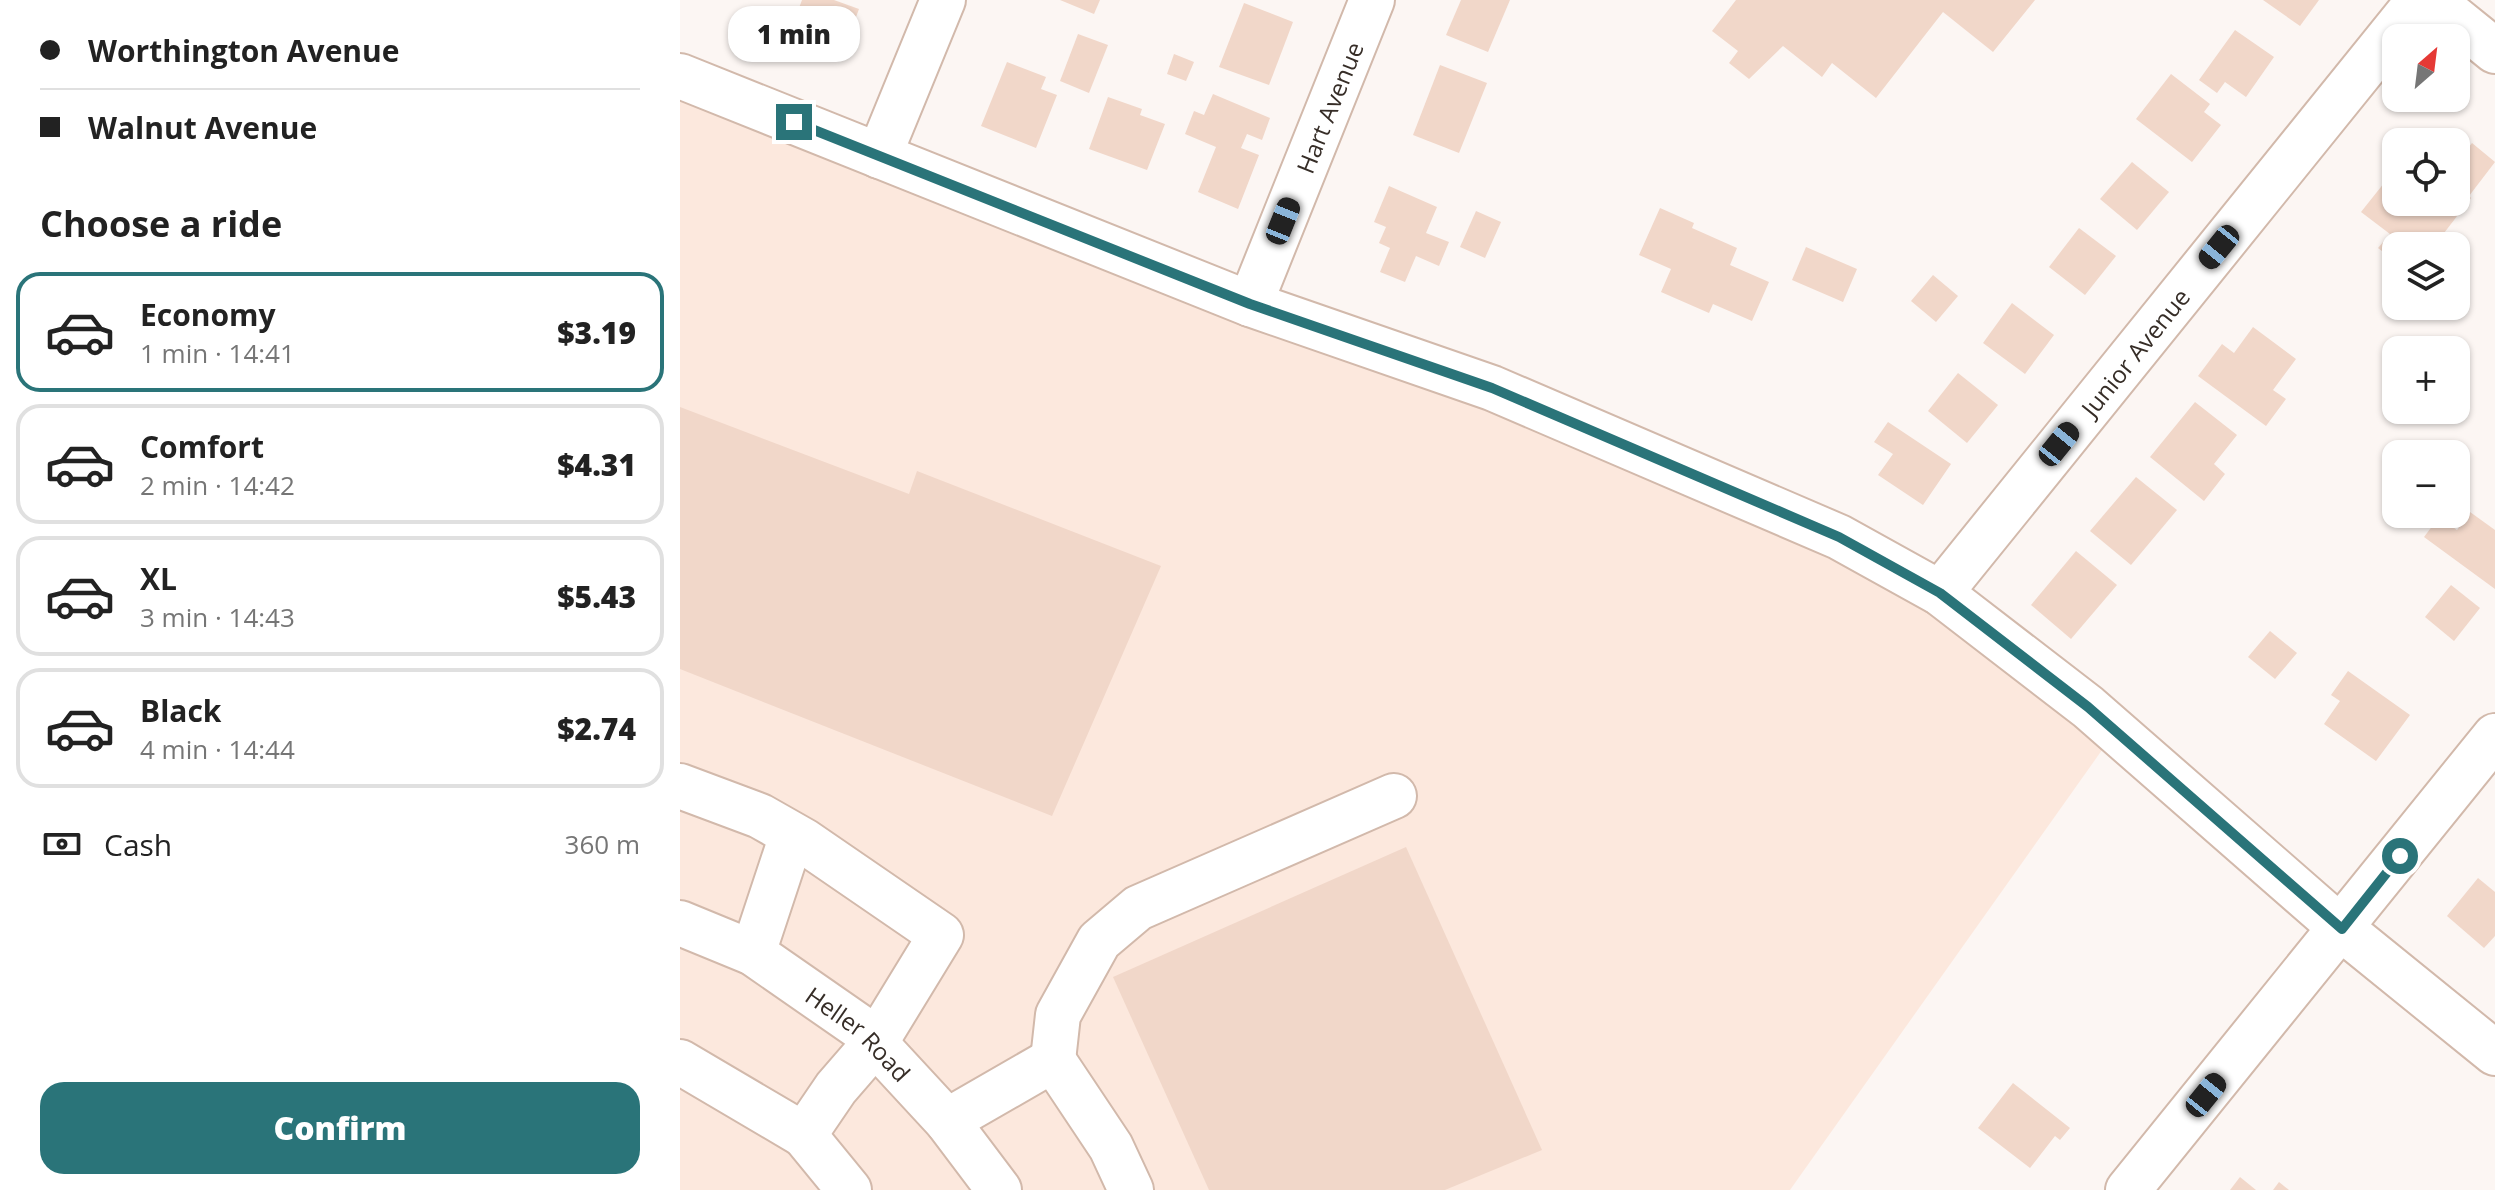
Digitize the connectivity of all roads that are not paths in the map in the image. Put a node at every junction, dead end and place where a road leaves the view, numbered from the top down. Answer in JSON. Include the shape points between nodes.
{"nodes":[{"id":1,"x":943,"y":0,"type":"edge"},
{"id":2,"x":1372,"y":0,"type":"edge"},
{"id":3,"x":2419,"y":0,"type":"edge"},
{"id":4,"x":2432,"y":0,"type":"edge"},
{"id":5,"x":2495,"y":51,"type":"edge"},
{"id":6,"x":680,"y":76,"type":"edge"},
{"id":7,"x":879,"y":156,"type":"junction"},
{"id":8,"x":1250,"y":304,"type":"junction"},
{"id":9,"x":1940,"y":593,"type":"junction"},
{"id":10,"x":2495,"y":736,"type":"edge"},
{"id":11,"x":680,"y":786,"type":"edge"},
{"id":12,"x":1394,"y":796,"type":"dead end"},
{"id":13,"x":792,"y":835,"type":"junction"},
{"id":14,"x":680,"y":923,"type":"edge"},
{"id":15,"x":2342,"y":929,"type":"junction"},
{"id":16,"x":753,"y":953,"type":"junction"},
{"id":17,"x":875,"y":1043,"type":"junction"},
{"id":18,"x":2495,"y":1053,"type":"edge"},
{"id":19,"x":1053,"y":1060,"type":"junction"},
{"id":20,"x":680,"y":1062,"type":"edge"},
{"id":21,"x":947,"y":1121,"type":"junction"},
{"id":22,"x":804,"y":1135,"type":"junction"},
{"id":23,"x":849,"y":1190,"type":"edge"},
{"id":24,"x":999,"y":1190,"type":"edge"},
{"id":25,"x":1131,"y":1190,"type":"edge"},
{"id":26,"x":2128,"y":1190,"type":"edge"}],
"edges":[{"from":1,"to":7,"type":"street"},
{"from":2,"to":8,"type":"street","name":"Hart Avenue"},
{"from":3,"to":9,"type":"street","name":"Junior Avenue"},
{"from":4,"to":5,"type":"street"},
{"from":6,"to":7,"type":"street"},
{"from":7,"to":8,"type":"street"},
{"from":8,"to":9,"type":"street","via":[[1492,388],[1839,537]]},
{"from":9,"to":15,"type":"street","via":[[2088,707]]},
{"from":10,"to":15,"type":"street"},
{"from":11,"to":13,"type":"street","via":[[760,816]]},
{"from":12,"to":19,"type":"street","via":[[1138,908],[1115,924],[1099,941],[1058,1015]]},
{"from":13,"to":16,"type":"street"},
{"from":13,"to":17,"type":"street","via":[[941,935]]},
{"from":14,"to":16,"type":"street","name":"Heller Road"},
{"from":15,"to":18,"type":"street"},
{"from":15,"to":26,"type":"street"},
{"from":16,"to":17,"type":"street","name":"Heller Road"},
{"from":17,"to":21,"type":"street","name":"Heller Road"},
{"from":17,"to":22,"type":"street"},
{"from":19,"to":21,"type":"street"},
{"from":19,"to":25,"type":"street","via":[[1111,1147]]},
{"from":20,"to":22,"type":"street"},
{"from":21,"to":24,"type":"street","name":"Heller Road"},
{"from":22,"to":23,"type":"street"}]}
